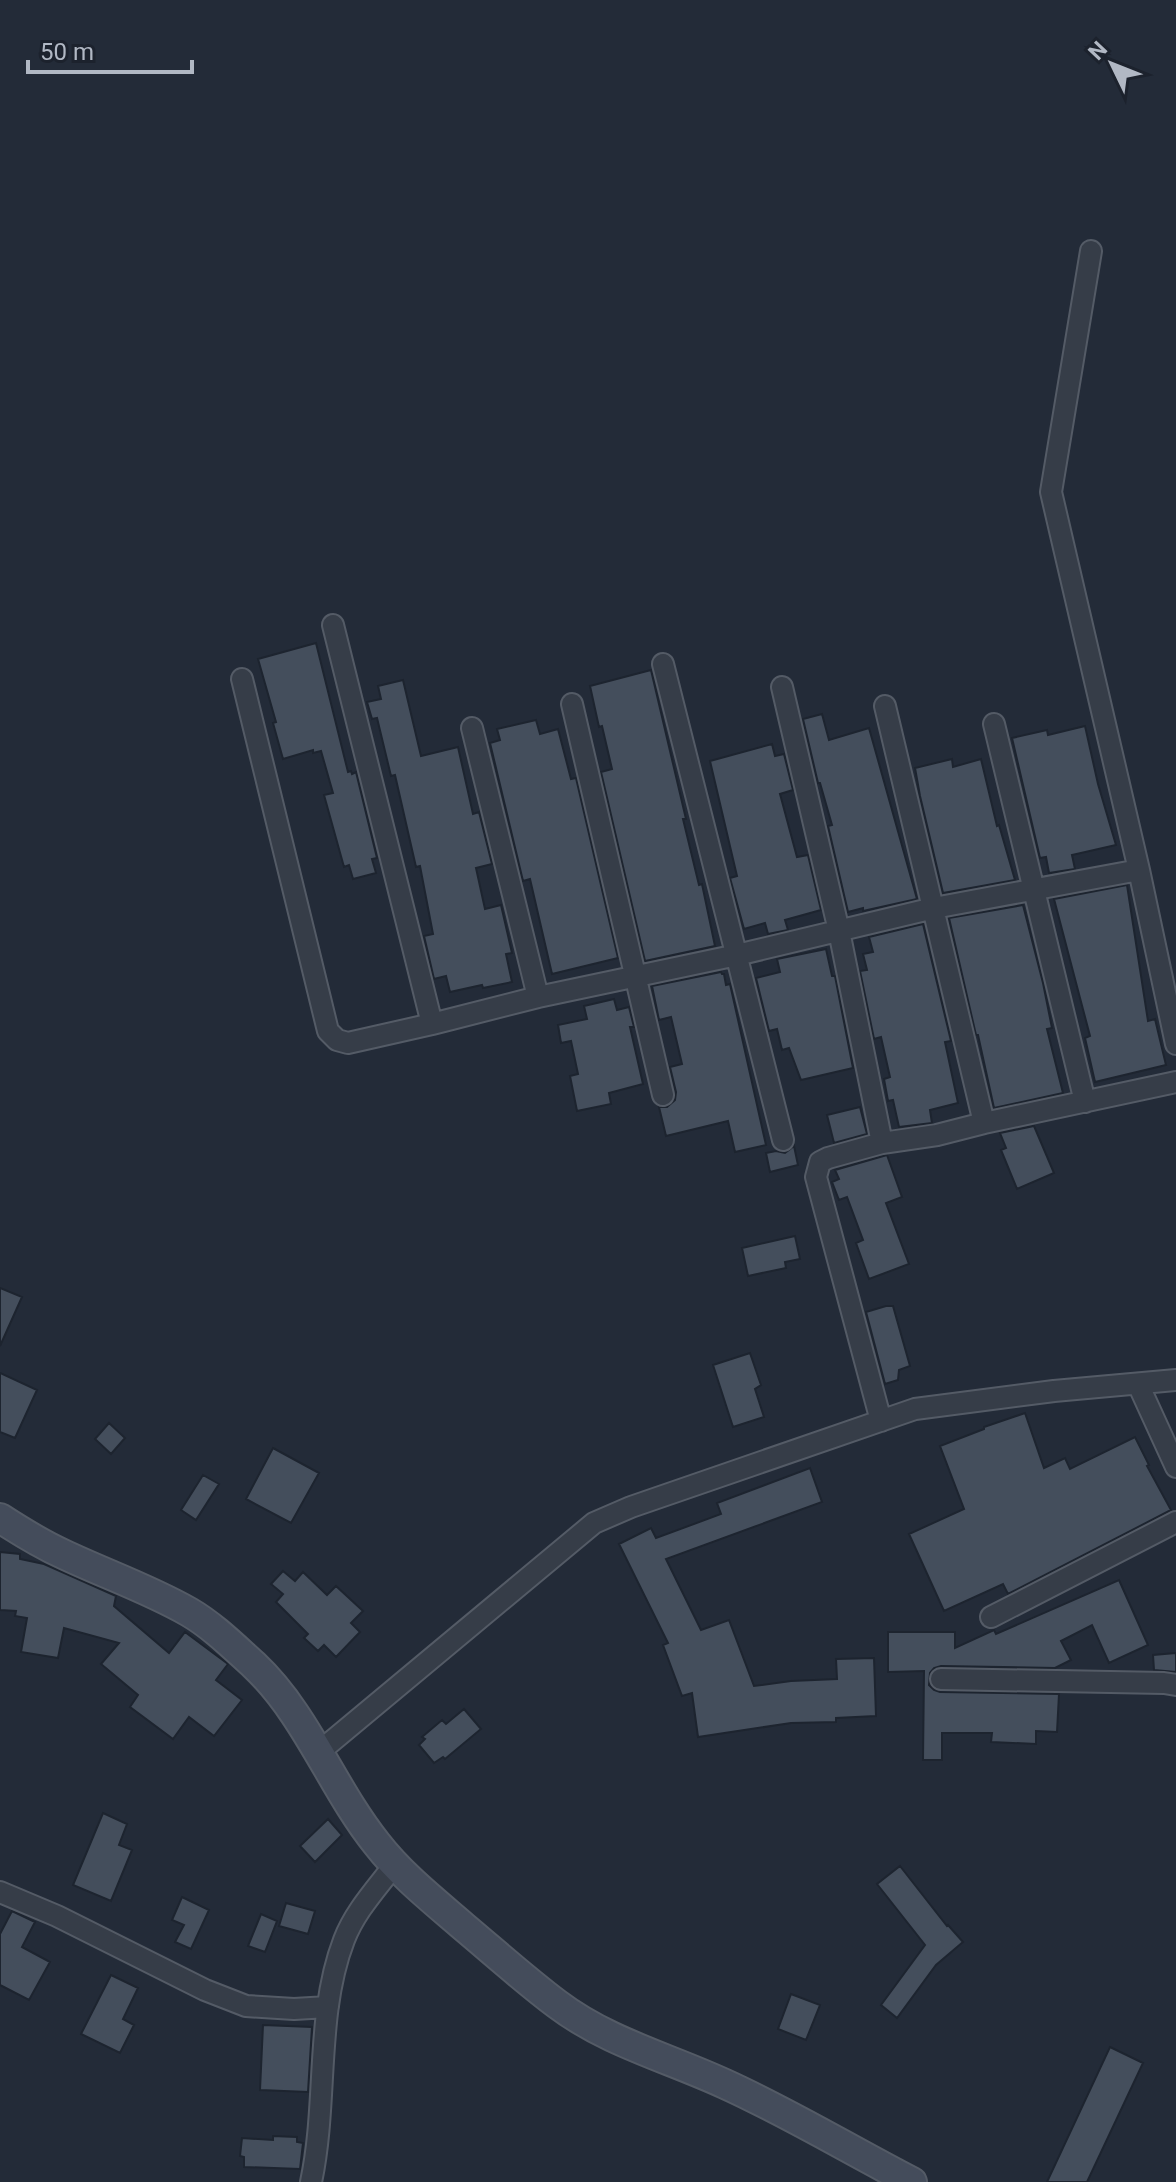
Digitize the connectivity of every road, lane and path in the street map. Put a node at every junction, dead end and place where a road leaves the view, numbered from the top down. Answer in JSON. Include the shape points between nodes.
{"nodes":[{"id":1,"x":1091,"y":251,"type":"dead end"},
{"id":2,"x":333,"y":625,"type":"dead end"},
{"id":3,"x":663,"y":664,"type":"dead end"},
{"id":4,"x":242,"y":679,"type":"dead end"},
{"id":5,"x":782,"y":687,"type":"dead end"},
{"id":6,"x":572,"y":704,"type":"dead end"},
{"id":7,"x":885,"y":706,"type":"dead end"},
{"id":8,"x":994,"y":724,"type":"dead end"},
{"id":9,"x":472,"y":728,"type":"dead end"},
{"id":10,"x":1139,"y":870,"type":"junction"},
{"id":11,"x":1033,"y":888,"type":"junction"},
{"id":12,"x":934,"y":908,"type":"junction"},
{"id":13,"x":839,"y":931,"type":"junction"},
{"id":14,"x":737,"y":955,"type":"junction"},
{"id":15,"x":635,"y":977,"type":"junction"},
{"id":16,"x":538,"y":997,"type":"junction"},
{"id":17,"x":432,"y":1024,"type":"junction"},
{"id":18,"x":1176,"y":1044,"type":"edge"},
{"id":19,"x":1176,"y":1082,"type":"edge"},
{"id":20,"x":663,"y":1095,"type":"dead end"},
{"id":21,"x":1085,"y":1102,"type":"junction"},
{"id":22,"x":984,"y":1123,"type":"junction"},
{"id":23,"x":783,"y":1140,"type":"dead end"},
{"id":24,"x":882,"y":1143,"type":"junction"},
{"id":25,"x":1176,"y":1380,"type":"edge"},
{"id":26,"x":1138,"y":1384,"type":"junction"},
{"id":27,"x":881,"y":1421,"type":"junction"},
{"id":28,"x":1176,"y":1467,"type":"edge"},
{"id":29,"x":0,"y":1518,"type":"edge"},
{"id":30,"x":1176,"y":1522,"type":"edge"},
{"id":31,"x":991,"y":1617,"type":"dead end"},
{"id":32,"x":941,"y":1679,"type":"dead end"},
{"id":33,"x":1176,"y":1685,"type":"edge"},
{"id":34,"x":319,"y":1752,"type":"junction"},
{"id":35,"x":395,"y":1864,"type":"junction"},
{"id":36,"x":0,"y":1892,"type":"edge"},
{"id":37,"x":328,"y":2007,"type":"junction"},
{"id":38,"x":311,"y":2182,"type":"edge"},
{"id":39,"x":912,"y":2182,"type":"edge"}],
"edges":[{"from":1,"to":10,"type":"street","via":[[1051,492]]},
{"from":2,"to":17,"type":"street"},
{"from":3,"to":14,"type":"street"},
{"from":4,"to":17,"type":"street","via":[[328,1031],[348,1043]]},
{"from":5,"to":13,"type":"street"},
{"from":6,"to":15,"type":"street"},
{"from":7,"to":12,"type":"street"},
{"from":8,"to":11,"type":"street"},
{"from":9,"to":16,"type":"street"},
{"from":10,"to":11,"type":"street"},
{"from":10,"to":18,"type":"street"},
{"from":11,"to":12,"type":"street"},
{"from":11,"to":21,"type":"street"},
{"from":12,"to":13,"type":"street"},
{"from":12,"to":22,"type":"street"},
{"from":13,"to":14,"type":"street"},
{"from":13,"to":24,"type":"street"},
{"from":14,"to":15,"type":"street"},
{"from":14,"to":23,"type":"street"},
{"from":15,"to":16,"type":"street"},
{"from":15,"to":20,"type":"street"},
{"from":16,"to":17,"type":"street"},
{"from":19,"to":21,"type":"street"},
{"from":21,"to":22,"type":"street"},
{"from":22,"to":24,"type":"street"},
{"from":24,"to":27,"type":"street","via":[[824,1159],[816,1177]]},
{"from":25,"to":26,"type":"street"},
{"from":26,"to":27,"type":"street","via":[[947,1404]]},
{"from":26,"to":28,"type":"street"},
{"from":27,"to":34,"type":"street","via":[[594,1523]]},
{"from":29,"to":34,"type":"street","via":[[59,1552],[191,1613],[257,1668]]},
{"from":30,"to":31,"type":"street"},
{"from":32,"to":33,"type":"street"},
{"from":34,"to":35,"type":"street","via":[[361,1822]]},
{"from":35,"to":37,"type":"street","via":[[357,1913],[344,1940]]},
{"from":35,"to":39,"type":"street","via":[[577,2019],[726,2085]]},
{"from":36,"to":37,"type":"street","via":[[246,2006]]},
{"from":37,"to":38,"type":"street"}]}
